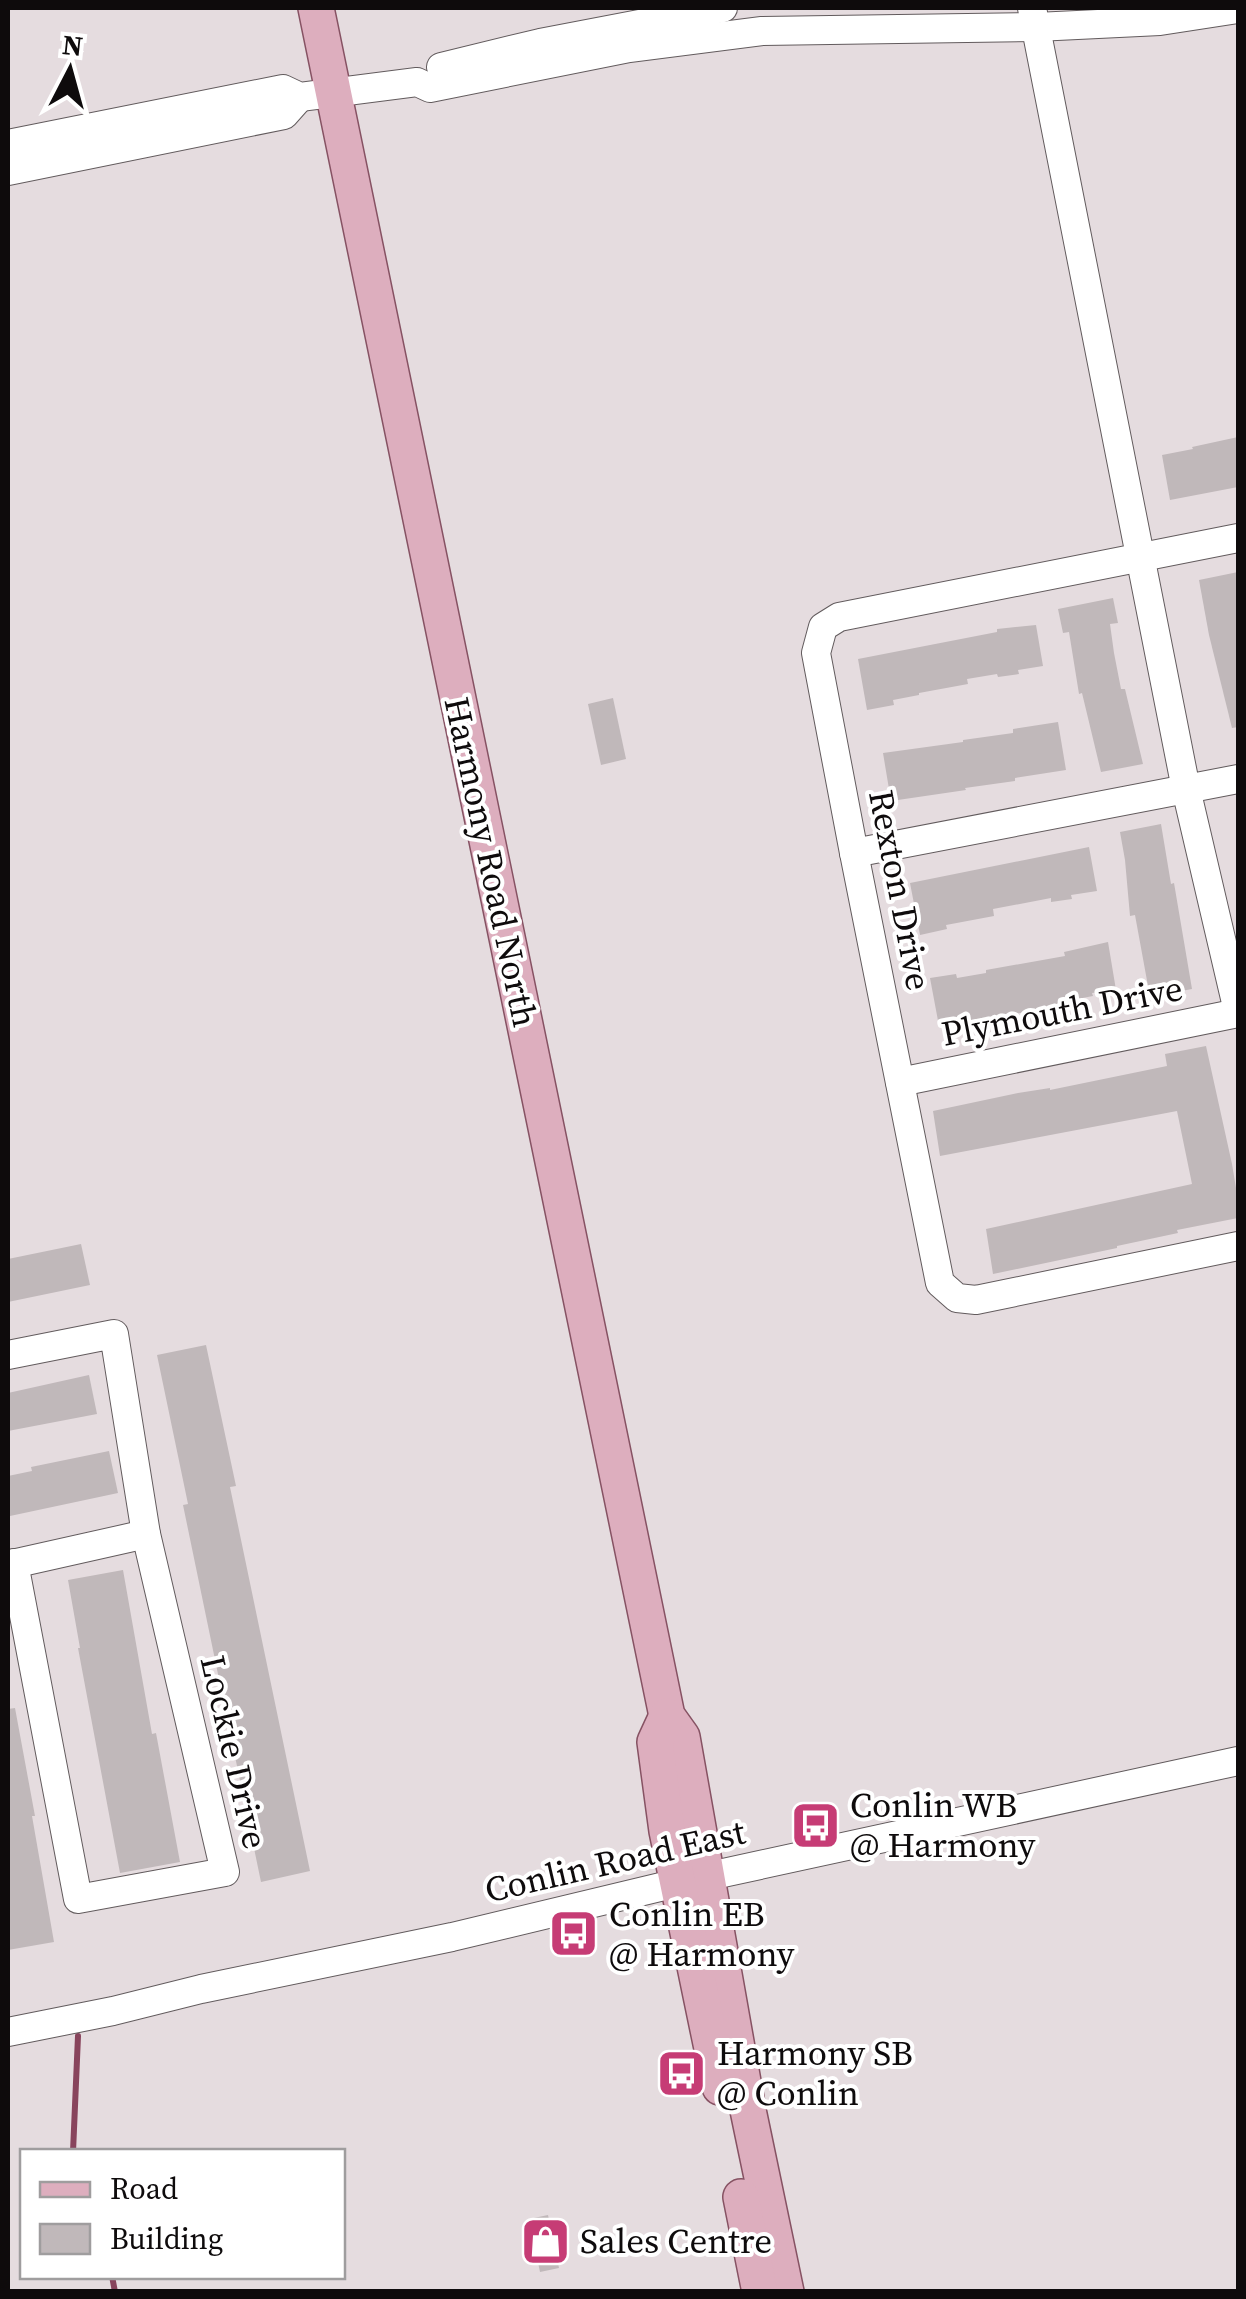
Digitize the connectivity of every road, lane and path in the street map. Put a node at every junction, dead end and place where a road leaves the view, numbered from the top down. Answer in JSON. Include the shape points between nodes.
{"nodes":[{"id":1,"x":316,"y":8,"type":"edge"},
{"id":2,"x":723,"y":8,"type":"edge"},
{"id":3,"x":1238,"y":9,"type":"edge"},
{"id":4,"x":1034,"y":18,"type":"edge"},
{"id":5,"x":417,"y":82,"type":"junction"},
{"id":6,"x":316,"y":95,"type":"junction"},
{"id":7,"x":8,"y":144,"type":"edge"},
{"id":8,"x":8,"y":172,"type":"edge"},
{"id":9,"x":1238,"y":538,"type":"edge"},
{"id":10,"x":1142,"y":558,"type":"junction"},
{"id":11,"x":1238,"y":779,"type":"edge"},
{"id":12,"x":1186,"y":789,"type":"junction"},
{"id":13,"x":854,"y":853,"type":"junction"},
{"id":14,"x":1238,"y":1012,"type":"edge"},
{"id":15,"x":900,"y":1082,"type":"junction"},
{"id":16,"x":1238,"y":1246,"type":"edge"},
{"id":17,"x":8,"y":1355,"type":"edge"},
{"id":18,"x":146,"y":1534,"type":"junction"},
{"id":19,"x":11,"y":1564,"type":"edge"},
{"id":20,"x":1238,"y":1761,"type":"edge"},
{"id":21,"x":692,"y":1880,"type":"junction"},
{"id":22,"x":8,"y":2032,"type":"edge"},
{"id":23,"x":760,"y":2292,"type":"edge"},
{"id":24,"x":786,"y":2292,"type":"edge"}],
"edges":[{"from":1,"to":6,"type":"main road","name":"Harmony Road North"},
{"from":2,"to":5,"type":"street","via":[[426,71]]},
{"from":3,"to":4,"type":"street","via":[[1160,21]]},
{"from":4,"to":5,"type":"street","via":[[762,31],[629,48],[430,88]]},
{"from":4,"to":10,"type":"street"},
{"from":5,"to":6,"type":"street"},
{"from":6,"to":7,"type":"street","via":[[283,89]]},
{"from":6,"to":8,"type":"street","via":[[284,115]]},
{"from":6,"to":21,"type":"main road","name":"Harmony Road North","via":[[667,1716],[682,1737]]},
{"from":9,"to":10,"type":"street","name":"Rexton Drive"},
{"from":10,"to":12,"type":"street"},
{"from":10,"to":13,"type":"street","name":"Rexton Drive","via":[[838,617],[823,627],[816,653]]},
{"from":11,"to":12,"type":"street"},
{"from":12,"to":13,"type":"street"},
{"from":12,"to":14,"type":"street"},
{"from":13,"to":15,"type":"street","name":"Rexton Drive"},
{"from":14,"to":15,"type":"street","name":"Plymouth Drive"},
{"from":15,"to":16,"type":"street","name":"Rexton Drive","via":[[940,1283],[957,1298],[976,1300]]},
{"from":17,"to":18,"type":"street","name":"Lockie Drive","via":[[114,1334]]},
{"from":18,"to":19,"type":"street"},
{"from":18,"to":19,"type":"street","name":"Lockie Drive","via":[[225,1872],[78,1899]]},
{"from":20,"to":21,"type":"street","name":"Conlin Road East"},
{"from":21,"to":22,"type":"street","name":"Conlin Road East"},
{"from":21,"to":23,"type":"main road","name":"Harmony Road North"},
{"from":21,"to":24,"type":"main road","name":"Harmony Road North"}]}
